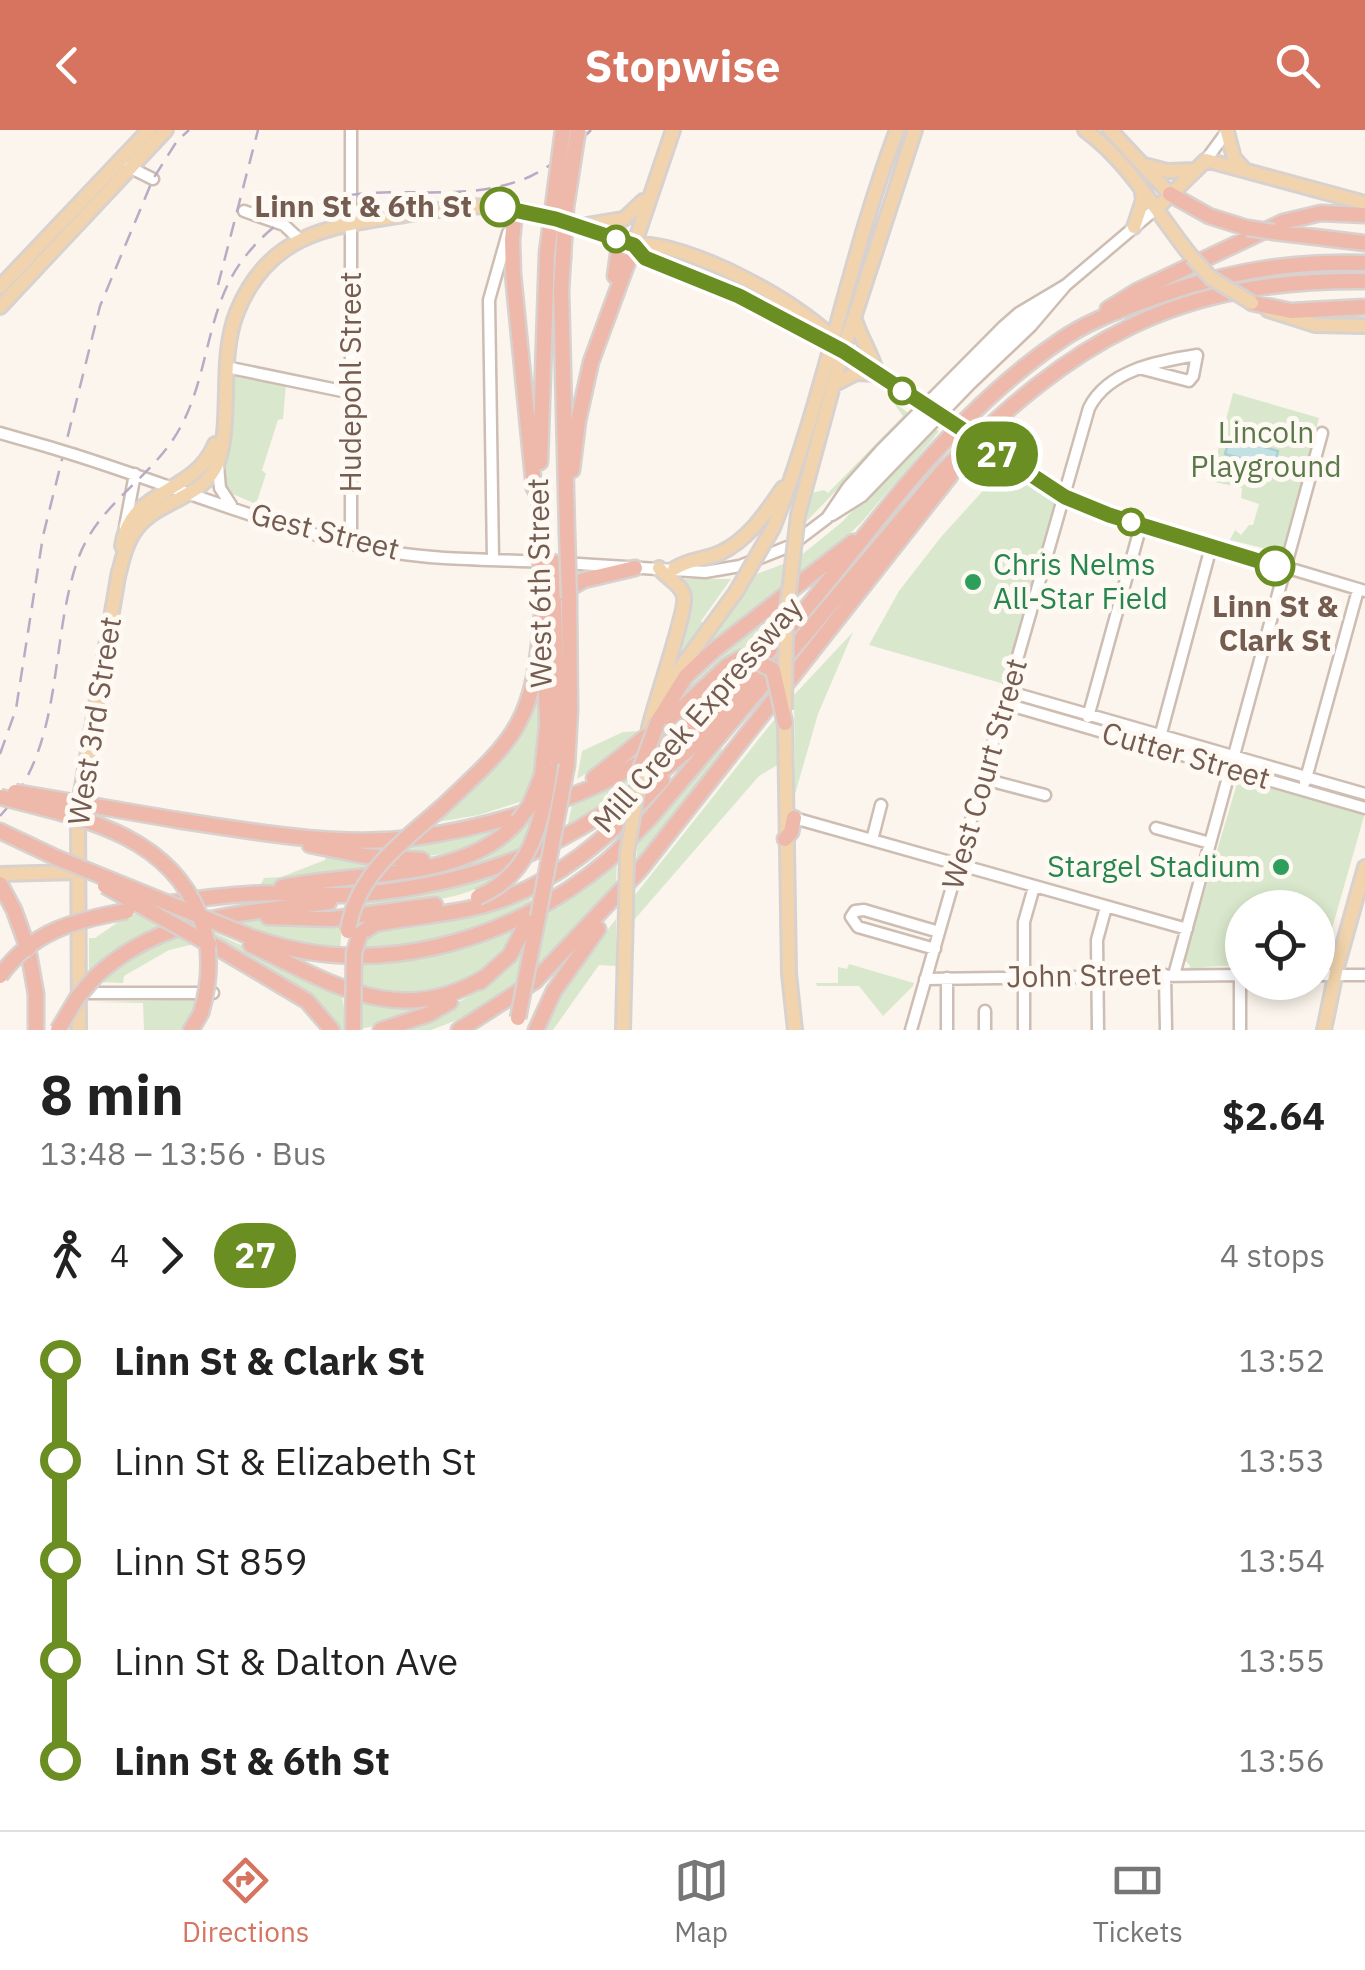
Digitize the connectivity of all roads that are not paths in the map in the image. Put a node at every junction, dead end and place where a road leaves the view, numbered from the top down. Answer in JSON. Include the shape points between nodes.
{"nodes":[{"id":1,"x":149,"y":130,"type":"edge"},
{"id":2,"x":166,"y":130,"type":"edge"},
{"id":3,"x":351,"y":130,"type":"edge"},
{"id":4,"x":563,"y":130,"type":"edge"},
{"id":5,"x":578,"y":130,"type":"edge"},
{"id":6,"x":673,"y":130,"type":"edge"},
{"id":7,"x":897,"y":130,"type":"edge"},
{"id":8,"x":915,"y":130,"type":"edge"},
{"id":9,"x":1085,"y":130,"type":"edge"},
{"id":10,"x":1110,"y":130,"type":"edge"},
{"id":11,"x":1227,"y":131,"type":"edge"},
{"id":12,"x":1144,"y":165,"type":"junction"},
{"id":13,"x":1201,"y":165,"type":"junction"},
{"id":14,"x":129,"y":168,"type":"junction"},
{"id":15,"x":1245,"y":170,"type":"junction"},
{"id":16,"x":153,"y":180,"type":"dead end"},
{"id":17,"x":1141,"y":184,"type":"junction"},
{"id":18,"x":1170,"y":194,"type":"junction"},
{"id":19,"x":648,"y":196,"type":"junction"},
{"id":20,"x":1365,"y":203,"type":"edge"},
{"id":21,"x":1158,"y":206,"type":"junction"},
{"id":22,"x":515,"y":208,"type":"junction"},
{"id":23,"x":244,"y":210,"type":"dead end"},
{"id":24,"x":1365,"y":216,"type":"edge"},
{"id":25,"x":350,"y":222,"type":"junction"},
{"id":26,"x":578,"y":226,"type":"junction"},
{"id":27,"x":1134,"y":228,"type":"junction"},
{"id":28,"x":299,"y":240,"type":"junction"},
{"id":29,"x":627,"y":242,"type":"junction"},
{"id":30,"x":1365,"y":243,"type":"edge"},
{"id":31,"x":1365,"y":263,"type":"edge"},
{"id":32,"x":1365,"y":281,"type":"edge"},
{"id":33,"x":1066,"y":286,"type":"junction"},
{"id":34,"x":0,"y":287,"type":"edge"},
{"id":35,"x":1252,"y":303,"type":"junction"},
{"id":36,"x":0,"y":306,"type":"edge"},
{"id":37,"x":842,"y":306,"type":"junction"},
{"id":38,"x":1365,"y":307,"type":"edge"},
{"id":39,"x":806,"y":316,"type":"junction"},
{"id":40,"x":854,"y":318,"type":"junction"},
{"id":41,"x":1093,"y":320,"type":"junction"},
{"id":42,"x":1365,"y":326,"type":"edge"},
{"id":43,"x":810,"y":336,"type":"junction"},
{"id":44,"x":835,"y":344,"type":"junction"},
{"id":45,"x":226,"y":366,"type":"junction"},
{"id":46,"x":1139,"y":368,"type":"junction"},
{"id":47,"x":822,"y":373,"type":"junction"},
{"id":48,"x":877,"y":374,"type":"junction"},
{"id":49,"x":833,"y":385,"type":"junction"},
{"id":50,"x":352,"y":393,"type":"junction"},
{"id":51,"x":911,"y":398,"type":"dead end"},
{"id":52,"x":223,"y":418,"type":"junction"},
{"id":53,"x":1322,"y":433,"type":"dead end"},
{"id":54,"x":0,"y":434,"type":"edge"},
{"id":55,"x":975,"y":438,"type":"junction"},
{"id":56,"x":219,"y":456,"type":"junction"},
{"id":57,"x":796,"y":464,"type":"junction"},
{"id":58,"x":1016,"y":466,"type":"dead end"},
{"id":59,"x":134,"y":474,"type":"junction"},
{"id":60,"x":565,"y":484,"type":"junction"},
{"id":61,"x":174,"y":487,"type":"junction"},
{"id":62,"x":904,"y":488,"type":"junction"},
{"id":63,"x":192,"y":493,"type":"junction"},
{"id":64,"x":540,"y":497,"type":"junction"},
{"id":65,"x":1065,"y":497,"type":"junction"},
{"id":66,"x":236,"y":509,"type":"junction"},
{"id":67,"x":827,"y":518,"type":"junction"},
{"id":68,"x":1142,"y":525,"type":"junction"},
{"id":69,"x":123,"y":534,"type":"junction"},
{"id":70,"x":351,"y":542,"type":"junction"},
{"id":71,"x":1210,"y":547,"type":"junction"},
{"id":72,"x":493,"y":559,"type":"junction"},
{"id":73,"x":553,"y":562,"type":"junction"},
{"id":74,"x":634,"y":568,"type":"junction"},
{"id":75,"x":659,"y":568,"type":"junction"},
{"id":76,"x":1284,"y":569,"type":"junction"},
{"id":77,"x":674,"y":570,"type":"junction"},
{"id":78,"x":118,"y":577,"type":"junction"},
{"id":79,"x":1361,"y":590,"type":"edge"},
{"id":80,"x":805,"y":612,"type":"junction"},
{"id":81,"x":548,"y":613,"type":"junction"},
{"id":82,"x":1008,"y":698,"type":"junction"},
{"id":83,"x":1087,"y":721,"type":"junction"},
{"id":84,"x":785,"y":723,"type":"junction"},
{"id":85,"x":654,"y":725,"type":"junction"},
{"id":86,"x":1160,"y":734,"type":"junction"},
{"id":87,"x":697,"y":742,"type":"junction"},
{"id":88,"x":1156,"y":747,"type":"junction"},
{"id":89,"x":1234,"y":756,"type":"junction"},
{"id":90,"x":1230,"y":768,"type":"junction"},
{"id":91,"x":554,"y":770,"type":"junction"},
{"id":92,"x":640,"y":770,"type":"joint"},
{"id":93,"x":1306,"y":777,"type":"junction"},
{"id":94,"x":984,"y":779,"type":"junction"},
{"id":95,"x":1303,"y":791,"type":"junction"},
{"id":96,"x":0,"y":793,"type":"edge"},
{"id":97,"x":1365,"y":794,"type":"edge"},
{"id":98,"x":1045,"y":796,"type":"dead end"},
{"id":99,"x":554,"y":801,"type":"junction"},
{"id":100,"x":882,"y":806,"type":"dead end"},
{"id":101,"x":1365,"y":808,"type":"edge"},
{"id":102,"x":794,"y":818,"type":"joint"},
{"id":103,"x":216,"y":826,"type":"junction"},
{"id":104,"x":1156,"y":828,"type":"dead end"},
{"id":105,"x":0,"y":831,"type":"edge"},
{"id":106,"x":786,"y":840,"type":"junction"},
{"id":107,"x":872,"y":840,"type":"junction"},
{"id":108,"x":1210,"y":844,"type":"junction"},
{"id":109,"x":463,"y":858,"type":"junction"},
{"id":110,"x":57,"y":865,"type":"junction"},
{"id":111,"x":958,"y":865,"type":"junction"},
{"id":112,"x":1365,"y":867,"type":"edge"},
{"id":113,"x":78,"y":872,"type":"junction"},
{"id":114,"x":639,"y":872,"type":"junction"},
{"id":115,"x":0,"y":874,"type":"edge"},
{"id":116,"x":0,"y":884,"type":"edge"},
{"id":117,"x":1034,"y":887,"type":"junction"},
{"id":118,"x":398,"y":889,"type":"junction"},
{"id":119,"x":262,"y":893,"type":"junction"},
{"id":120,"x":78,"y":897,"type":"junction"},
{"id":121,"x":1106,"y":907,"type":"junction"},
{"id":122,"x":222,"y":918,"type":"junction"},
{"id":123,"x":532,"y":920,"type":"junction"},
{"id":124,"x":1187,"y":930,"type":"junction"},
{"id":125,"x":940,"y":932,"type":"junction"},
{"id":126,"x":240,"y":936,"type":"junction"},
{"id":127,"x":352,"y":936,"type":"junction"},
{"id":128,"x":934,"y":948,"type":"junction"},
{"id":129,"x":1170,"y":975,"type":"junction"},
{"id":130,"x":1225,"y":975,"type":"edge"},
{"id":131,"x":1365,"y":975,"type":"edge"},
{"id":132,"x":0,"y":976,"type":"edge"},
{"id":133,"x":487,"y":976,"type":"junction"},
{"id":134,"x":1335,"y":976,"type":"joint"},
{"id":135,"x":1097,"y":977,"type":"junction"},
{"id":136,"x":947,"y":978,"type":"junction"},
{"id":137,"x":1023,"y":978,"type":"junction"},
{"id":138,"x":926,"y":979,"type":"junction"},
{"id":139,"x":213,"y":993,"type":"dead end"},
{"id":140,"x":80,"y":994,"type":"junction"},
{"id":141,"x":1241,"y":1000,"type":"edge"},
{"id":142,"x":1330,"y":1000,"type":"edge"},
{"id":143,"x":493,"y":1009,"type":"junction"},
{"id":144,"x":985,"y":1011,"type":"dead end"},
{"id":145,"x":516,"y":1024,"type":"edge"},
{"id":146,"x":331,"y":1028,"type":"edge"},
{"id":147,"x":32,"y":1030,"type":"edge"},
{"id":148,"x":58,"y":1030,"type":"edge"},
{"id":149,"x":80,"y":1030,"type":"edge"},
{"id":150,"x":192,"y":1030,"type":"edge"},
{"id":151,"x":353,"y":1030,"type":"edge"},
{"id":152,"x":382,"y":1030,"type":"edge"},
{"id":153,"x":442,"y":1030,"type":"edge"},
{"id":154,"x":459,"y":1030,"type":"edge"},
{"id":155,"x":536,"y":1030,"type":"edge"},
{"id":156,"x":624,"y":1030,"type":"edge"},
{"id":157,"x":795,"y":1030,"type":"edge"},
{"id":158,"x":911,"y":1030,"type":"edge"},
{"id":159,"x":947,"y":1030,"type":"edge"},
{"id":160,"x":985,"y":1030,"type":"edge"},
{"id":161,"x":1024,"y":1030,"type":"edge"},
{"id":162,"x":1098,"y":1030,"type":"edge"},
{"id":163,"x":1166,"y":1030,"type":"edge"},
{"id":164,"x":1240,"y":1030,"type":"edge"},
{"id":165,"x":1324,"y":1030,"type":"edge"}],
"edges":[{"from":1,"to":34,"type":"main road"},
{"from":2,"to":14,"type":"main road"},
{"from":3,"to":25,"type":"street","name":"Hudepohl Street"},
{"from":4,"to":64,"type":"highway","name":"West 6th Street","bridge":true,"via":[[546,253]]},
{"from":5,"to":60,"type":"highway","name":"West 6th Street","bridge":true,"via":[[560,290]]},
{"from":6,"to":19,"type":"main road"},
{"from":7,"to":37,"type":"main road"},
{"from":8,"to":40,"type":"main road"},
{"from":9,"to":17,"type":"main road"},
{"from":10,"to":12,"type":"main road"},
{"from":11,"to":13,"type":"street","name":"Gest Street"},
{"from":11,"to":15,"type":"main road"},
{"from":12,"to":13,"type":"main road","via":[[1167,171]]},
{"from":12,"to":18,"type":"main road"},
{"from":13,"to":15,"type":"main road"},
{"from":13,"to":18,"type":"main road","name":"Gest Street"},
{"from":14,"to":16,"type":"street"},
{"from":14,"to":36,"type":"main road"},
{"from":15,"to":20,"type":"main road"},
{"from":17,"to":21,"type":"main road"},
{"from":17,"to":27,"type":"main road"},
{"from":18,"to":21,"type":"main road","name":"Gest Street"},
{"from":18,"to":30,"type":"highway","bridge":true,"via":[[1247,228]]},
{"from":19,"to":26,"type":"main road","via":[[624,219]]},
{"from":19,"to":29,"type":"main road"},
{"from":21,"to":27,"type":"street","name":"Gest Street"},
{"from":21,"to":35,"type":"main road","bridge":true,"via":[[1221,286]]},
{"from":22,"to":25,"type":"main road"},
{"from":22,"to":26,"type":"main road"},
{"from":22,"to":64,"type":"highway","via":[[513,274]]},
{"from":22,"to":72,"type":"street","name":"West 6th Street","via":[[490,300]]},
{"from":23,"to":28,"type":"street","via":[[284,225]]},
{"from":24,"to":41,"type":"highway","via":[[1321,213],[1282,222],[1127,296]]},
{"from":25,"to":28,"type":"main road"},
{"from":25,"to":50,"type":"street","name":"Hudepohl Street"},
{"from":26,"to":29,"type":"main road"},
{"from":27,"to":33,"type":"street","name":"Gest Street"},
{"from":28,"to":45,"type":"main road","via":[[272,260],[245,295]]},
{"from":29,"to":39,"type":"main road","via":[[650,242],[737,275]]},
{"from":29,"to":43,"type":"main road","via":[[645,258],[739,296]]},
{"from":29,"to":60,"type":"highway","via":[[590,362]]},
{"from":31,"to":41,"type":"highway","name":"Mill Creek Expressway","via":[[1240,272],[1187,284]]},
{"from":32,"to":55,"type":"highway","name":"Mill Creek Expressway","via":[[1246,289],[1156,314],[1062,364]]},
{"from":33,"to":67,"type":"street"},
{"from":33,"to":67,"type":"street","name":"Gest Street","via":[[862,496]]},
{"from":33,"to":67,"type":"street","name":"Gest Street","via":[[1003,327],[881,450]]},
{"from":35,"to":38,"type":"highway","via":[[1291,311]]},
{"from":35,"to":42,"type":"main road","via":[[1315,325]]},
{"from":37,"to":39,"type":"main road"},
{"from":37,"to":44,"type":"main road"},
{"from":39,"to":44,"type":"main road"},
{"from":40,"to":44,"type":"main road"},
{"from":40,"to":48,"type":"main road"},
{"from":41,"to":62,"type":"highway","name":"Mill Creek Expressway","via":[[1009,381]]},
{"from":43,"to":44,"type":"main road"},
{"from":43,"to":47,"type":"main road"},
{"from":44,"to":47,"type":"main road"},
{"from":44,"to":48,"type":"street"},
{"from":44,"to":49,"type":"main road"},
{"from":45,"to":50,"type":"street"},
{"from":45,"to":52,"type":"main road"},
{"from":46,"to":46,"type":"street","name":"West Court Street","via":[[1156,362],[1197,355],[1189,381]]},
{"from":46,"to":65,"type":"street","name":"West Court Street","via":[[1093,400]]},
{"from":47,"to":57,"type":"main road"},
{"from":48,"to":49,"type":"main road","via":[[856,373]]},
{"from":48,"to":51,"type":"street"},
{"from":49,"to":84,"type":"main road","bridge":true,"via":[[798,515],[786,618]]},
{"from":50,"to":70,"type":"street","name":"Hudepohl Street"},
{"from":52,"to":56,"type":"main road"},
{"from":52,"to":61,"type":"main road","via":[[208,460]]},
{"from":53,"to":76,"type":"street"},
{"from":54,"to":59,"type":"street","name":"Gest Street","bridge":true},
{"from":55,"to":114,"type":"highway"},
{"from":55,"to":126,"type":"highway","name":"Mill Creek Expressway","via":[[650,818],[562,893],[470,938],[389,956],[308,952]]},
{"from":56,"to":63,"type":"main road","via":[[210,477]]},
{"from":56,"to":66,"type":"street","via":[[220,488]]},
{"from":57,"to":77,"type":"main road","via":[[745,537]]},
{"from":57,"to":85,"type":"main road","bridge":true,"via":[[773,528],[736,592],[673,674]]},
{"from":58,"to":65,"type":"street"},
{"from":59,"to":61,"type":"street","name":"Gest Street"},
{"from":59,"to":69,"type":"street","name":"West 3rd Street"},
{"from":60,"to":91,"type":"highway","name":"West 6th Street","bridge":true,"via":[[570,711]]},
{"from":61,"to":63,"type":"street","name":"Gest Street"},
{"from":61,"to":69,"type":"main road","via":[[138,509]]},
{"from":62,"to":80,"type":"highway","name":"Mill Creek Expressway"},
{"from":62,"to":85,"type":"highway","via":[[853,542],[686,676]]},
{"from":63,"to":66,"type":"street","name":"Gest Street"},
{"from":63,"to":78,"type":"main road","via":[[141,523]]},
{"from":64,"to":81,"type":"highway","name":"West 6th Street","bridge":true},
{"from":65,"to":68,"type":"street"},
{"from":65,"to":82,"type":"street","name":"West Court Street"},
{"from":66,"to":70,"type":"street","name":"Gest Street"},
{"from":67,"to":77,"type":"street","name":"Gest Street","via":[[760,560],[705,572]]},
{"from":68,"to":71,"type":"street"},
{"from":68,"to":83,"type":"street"},
{"from":69,"to":78,"type":"main road","name":"West 3rd Street"},
{"from":70,"to":72,"type":"street","name":"Gest Street","via":[[406,554]]},
{"from":71,"to":76,"type":"street"},
{"from":71,"to":86,"type":"street"},
{"from":72,"to":73,"type":"street","name":"Gest Street"},
{"from":73,"to":74,"type":"street","name":"Gest Street"},
{"from":73,"to":81,"type":"highway"},
{"from":74,"to":75,"type":"street","name":"Gest Street"},
{"from":74,"to":81,"type":"highway","via":[[564,590]]},
{"from":75,"to":77,"type":"street","name":"Gest Street"},
{"from":75,"to":85,"type":"main road","via":[[680,588],[684,605],[656,693]]},
{"from":76,"to":79,"type":"street"},
{"from":76,"to":89,"type":"street"},
{"from":78,"to":113,"type":"main road","name":"West 3rd Street","via":[[80,790]]},
{"from":79,"to":93,"type":"street"},
{"from":80,"to":87,"type":"highway"},
{"from":80,"to":99,"type":"highway","name":"Mill Creek Expressway","via":[[694,725],[620,773]]},
{"from":81,"to":91,"type":"highway"},
{"from":81,"to":91,"type":"highway"},
{"from":81,"to":127,"type":"highway","bridge":true,"via":[[535,682],[517,730],[364,882],[353,906]]},
{"from":82,"to":83,"type":"street","name":"Cutter Street"},
{"from":82,"to":94,"type":"street","name":"West Court Street"},
{"from":83,"to":86,"type":"street","name":"Cutter Street"},
{"from":83,"to":88,"type":"street","name":"Cutter Street"},
{"from":84,"to":99,"type":"highway","bridge":true,"via":[[773,670],[740,658],[622,758]]},
{"from":84,"to":106,"type":"main road"},
{"from":85,"to":92,"type":"highway","bridge":true},
{"from":86,"to":88,"type":"street"},
{"from":86,"to":89,"type":"street","name":"Cutter Street"},
{"from":87,"to":118,"type":"highway","via":[[612,810],[558,842],[480,873]]},
{"from":87,"to":127,"type":"highway","via":[[618,824],[559,871],[492,903],[375,924]]},
{"from":88,"to":90,"type":"street","name":"Cutter Street"},
{"from":89,"to":90,"type":"street"},
{"from":89,"to":93,"type":"street","name":"Cutter Street"},
{"from":90,"to":95,"type":"street","name":"Cutter Street"},
{"from":90,"to":108,"type":"street"},
{"from":91,"to":109,"type":"highway","bridge":true,"via":[[518,822],[494,844]]},
{"from":91,"to":122,"type":"highway","bridge":true,"via":[[531,848],[505,882],[478,897],[332,919]]},
{"from":91,"to":123,"type":"highway","bridge":true,"via":[[556,827]]},
{"from":92,"to":156,"type":"main road","bridge":true,"via":[[628,853]]},
{"from":93,"to":95,"type":"street"},
{"from":93,"to":97,"type":"street","name":"Cutter Street"},
{"from":94,"to":98,"type":"street"},
{"from":94,"to":111,"type":"street","name":"West Court Street"},
{"from":95,"to":101,"type":"street","name":"Cutter Street"},
{"from":96,"to":103,"type":"highway","name":"Mill Creek Expressway","bridge":true},
{"from":96,"to":150,"type":"highway","bridge":true,"via":[[111,830],[172,869],[206,936],[209,976]]},
{"from":99,"to":103,"type":"highway","name":"Mill Creek Expressway","via":[[416,837],[328,839]]},
{"from":100,"to":107,"type":"street"},
{"from":102,"to":106,"type":"highway"},
{"from":102,"to":107,"type":"street"},
{"from":103,"to":109,"type":"highway","via":[[365,856]]},
{"from":104,"to":108,"type":"street"},
{"from":105,"to":110,"type":"highway"},
{"from":106,"to":157,"type":"main road"},
{"from":107,"to":111,"type":"street"},
{"from":108,"to":124,"type":"street"},
{"from":109,"to":119,"type":"highway"},
{"from":110,"to":113,"type":"main road"},
{"from":110,"to":115,"type":"main road"},
{"from":110,"to":120,"type":"main road"},
{"from":110,"to":126,"type":"highway","bridge":true},
{"from":110,"to":146,"type":"highway","bridge":true,"via":[[307,1002]]},
{"from":111,"to":117,"type":"street"},
{"from":111,"to":125,"type":"street","name":"West Court Street"},
{"from":112,"to":134,"type":"main road"},
{"from":113,"to":120,"type":"main road","name":"West 3rd Street"},
{"from":114,"to":143,"type":"highway","via":[[536,981]]},
{"from":114,"to":155,"type":"highway","via":[[564,976]]},
{"from":116,"to":147,"type":"highway","bridge":true,"via":[[22,929],[34,982]]},
{"from":117,"to":121,"type":"street"},
{"from":117,"to":137,"type":"street","via":[[1024,922]]},
{"from":118,"to":119,"type":"highway","via":[[337,896]]},
{"from":118,"to":122,"type":"highway"},
{"from":119,"to":132,"type":"highway","bridge":true,"via":[[80,920],[47,932]]},
{"from":120,"to":140,"type":"main road","name":"West 3rd Street"},
{"from":121,"to":124,"type":"street"},
{"from":121,"to":135,"type":"street"},
{"from":122,"to":148,"type":"highway","bridge":true,"via":[[152,936],[117,958],[77,998]]},
{"from":123,"to":133,"type":"highway"},
{"from":123,"to":145,"type":"highway","bridge":true},
{"from":124,"to":129,"type":"street"},
{"from":125,"to":128,"type":"street","name":"West Court Street"},
{"from":125,"to":128,"type":"street","via":[[864,910],[851,917],[858,927]]},
{"from":126,"to":133,"type":"highway","via":[[334,984],[390,1003],[448,998]]},
{"from":127,"to":151,"type":"highway","bridge":true},
{"from":128,"to":138,"type":"street","name":"West Court Street"},
{"from":129,"to":130,"type":"street","name":"John Street"},
{"from":129,"to":135,"type":"street","name":"John Street"},
{"from":129,"to":163,"type":"street"},
{"from":131,"to":134,"type":"street"},
{"from":133,"to":152,"type":"highway","via":[[429,1014]]},
{"from":135,"to":137,"type":"street","name":"John Street"},
{"from":135,"to":162,"type":"street"},
{"from":136,"to":137,"type":"street","name":"John Street"},
{"from":136,"to":138,"type":"street","name":"John Street"},
{"from":136,"to":159,"type":"street"},
{"from":137,"to":161,"type":"street"},
{"from":138,"to":158,"type":"street","name":"West Court Street"},
{"from":139,"to":140,"type":"street"},
{"from":140,"to":149,"type":"main road","name":"West 3rd Street"},
{"from":141,"to":164,"type":"street"},
{"from":142,"to":165,"type":"main road"},
{"from":143,"to":153,"type":"highway"},
{"from":143,"to":154,"type":"highway"},
{"from":144,"to":160,"type":"street"}]}
